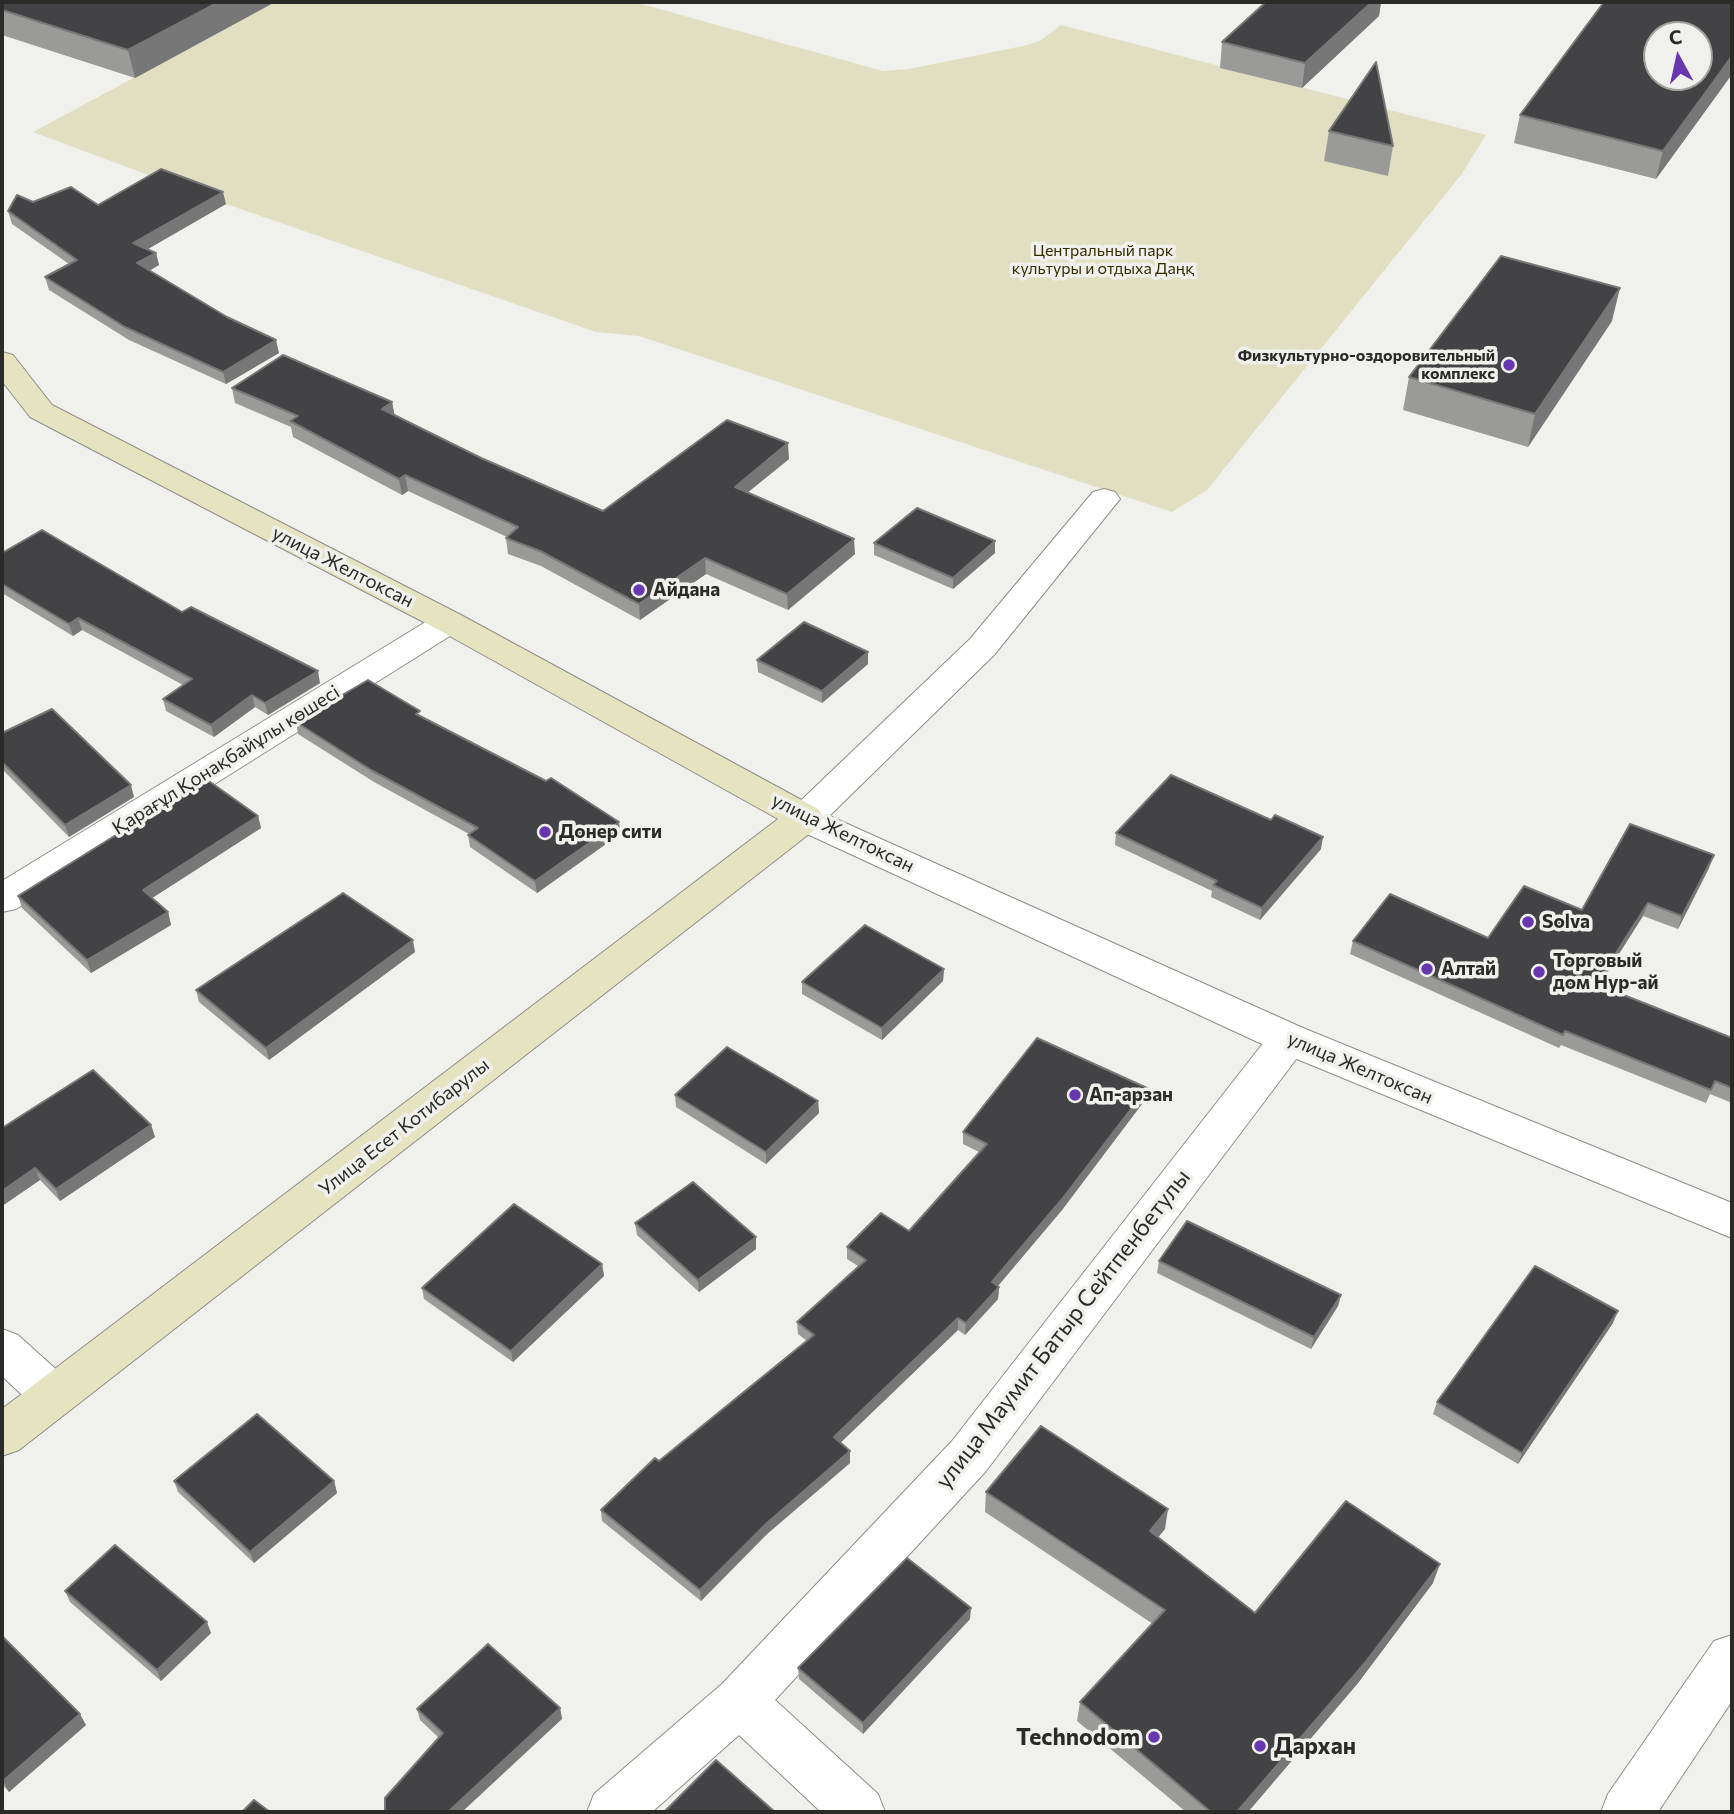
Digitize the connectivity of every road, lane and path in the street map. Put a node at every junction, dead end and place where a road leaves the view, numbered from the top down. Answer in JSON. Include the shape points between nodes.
{"nodes":[{"id":1,"x":2,"y":361,"type":"edge"},
{"id":2,"x":1104,"y":499,"type":"dead end"},
{"id":3,"x":449,"y":622,"type":"junction"},
{"id":4,"x":805,"y":818,"type":"junction"},
{"id":5,"x":2,"y":899,"type":"edge"},
{"id":6,"x":1289,"y":1039,"type":"junction"},
{"id":7,"x":1732,"y":1221,"type":"edge"},
{"id":8,"x":2,"y":1348,"type":"edge"},
{"id":9,"x":54,"y":1396,"type":"junction"},
{"id":10,"x":2,"y":1436,"type":"edge"},
{"id":11,"x":1732,"y":1658,"type":"edge"},
{"id":12,"x":740,"y":1701,"type":"junction"},
{"id":13,"x":613,"y":1812,"type":"edge"},
{"id":14,"x":859,"y":1812,"type":"edge"},
{"id":15,"x":1627,"y":1812,"type":"edge"}],
"edges":[{"from":1,"to":3,"type":"main road","name":"улица Желтоксан","via":[[41,411]]},
{"from":2,"to":4,"type":"street","via":[[982,647]]},
{"from":3,"to":4,"type":"main road","name":"улица Желтоксан"},
{"from":3,"to":5,"type":"street","name":"Қарағұл Қонақбайұлы көшесі"},
{"from":4,"to":6,"type":"street","name":"улица Желтоксан"},
{"from":4,"to":9,"type":"main road","name":"Улица Есет Котибарулы"},
{"from":6,"to":7,"type":"street","name":"улица Желтоксан"},
{"from":6,"to":12,"type":"street","name":"улица Маумит Батыр Сейтпенбетулы","via":[[969,1456]]},
{"from":8,"to":9,"type":"street"},
{"from":9,"to":10,"type":"main road","name":"Улица Есет Котибарулы"},
{"from":11,"to":15,"type":"street"},
{"from":12,"to":13,"type":"street","name":"улица Маумит Батыр Сейтпенбетулы"},
{"from":12,"to":14,"type":"street"}]}
